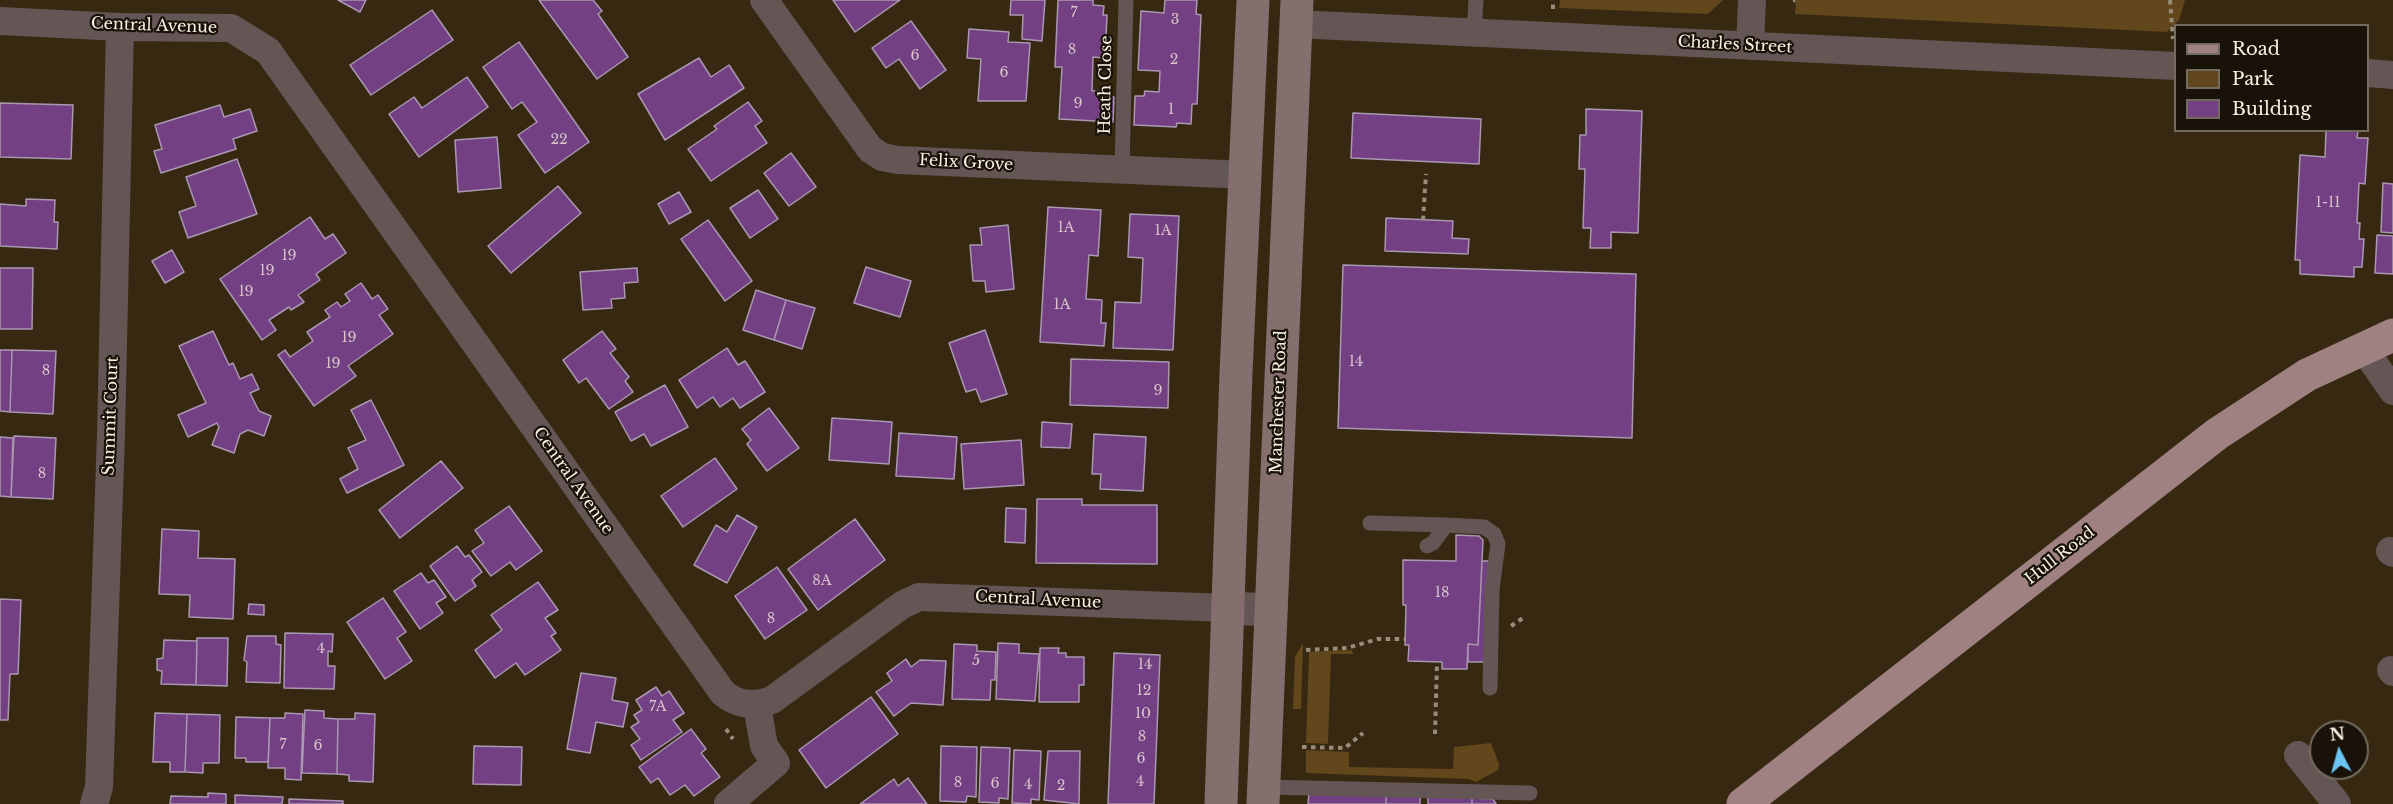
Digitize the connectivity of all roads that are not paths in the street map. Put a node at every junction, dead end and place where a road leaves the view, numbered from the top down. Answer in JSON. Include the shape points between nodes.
{"nodes":[{"id":1,"x":764,"y":0,"type":"edge"},
{"id":2,"x":1126,"y":0,"type":"edge"},
{"id":3,"x":1476,"y":0,"type":"edge"},
{"id":4,"x":1752,"y":0,"type":"edge"},
{"id":5,"x":1253,"y":11,"type":"edge"},
{"id":6,"x":1296,"y":12,"type":"edge"},
{"id":7,"x":0,"y":21,"type":"edge"},
{"id":8,"x":120,"y":27,"type":"junction"},
{"id":9,"x":1474,"y":32,"type":"junction"},
{"id":10,"x":1750,"y":46,"type":"junction"},
{"id":11,"x":2174,"y":53,"type":"edge"},
{"id":12,"x":2369,"y":73,"type":"edge"},
{"id":13,"x":2393,"y":75,"type":"edge"},
{"id":14,"x":1122,"y":170,"type":"junction"},
{"id":15,"x":1247,"y":174,"type":"junction"},
{"id":16,"x":2379,"y":342,"type":"edge"},
{"id":17,"x":2393,"y":391,"type":"edge"},
{"id":18,"x":1370,"y":523,"type":"dead end"},
{"id":19,"x":1446,"y":525,"type":"junction"},
{"id":20,"x":1427,"y":546,"type":"dead end"},
{"id":21,"x":1228,"y":608,"type":"junction"},
{"id":22,"x":1271,"y":610,"type":"junction"},
{"id":23,"x":1490,"y":688,"type":"dead end"},
{"id":24,"x":757,"y":705,"type":"junction"},
{"id":25,"x":2298,"y":755,"type":"dead end"},
{"id":26,"x":1530,"y":793,"type":"dead end"},
{"id":27,"x":1264,"y":795,"type":"edge"},
{"id":28,"x":94,"y":804,"type":"edge"},
{"id":29,"x":728,"y":804,"type":"edge"},
{"id":30,"x":1221,"y":804,"type":"edge"},
{"id":31,"x":1743,"y":804,"type":"edge"},
{"id":32,"x":2337,"y":804,"type":"edge"}],
"edges":[{"from":1,"to":14,"type":"street","name":"Felix Grove","via":[[870,149],[882,158]]},
{"from":2,"to":14,"type":"lane","name":"Heath Close"},
{"from":3,"to":9,"type":"lane"},
{"from":4,"to":10,"type":"street"},
{"from":5,"to":6,"type":"main road"},
{"from":5,"to":15,"type":"main road"},
{"from":6,"to":9,"type":"street","name":"Charles Street"},
{"from":6,"to":22,"type":"main road","name":"Manchester Road"},
{"from":7,"to":8,"type":"street","name":"Central Avenue"},
{"from":8,"to":24,"type":"street","name":"Central Avenue","via":[[231,28],[268,51],[723,693],[732,700]]},
{"from":8,"to":28,"type":"street","name":"Summit Court","via":[[111,445],[99,787]]},
{"from":9,"to":10,"type":"street","name":"Charles Street"},
{"from":10,"to":11,"type":"street","name":"Charles Street"},
{"from":12,"to":13,"type":"street"},
{"from":14,"to":15,"type":"street","name":"Felix Grove"},
{"from":15,"to":21,"type":"main road"},
{"from":16,"to":17,"type":"street"},
{"from":16,"to":31,"type":"main road","name":"Hull Road","via":[[2307,375],[2217,434]]},
{"from":18,"to":19,"type":"lane"},
{"from":19,"to":20,"type":"lane"},
{"from":19,"to":23,"type":"lane","via":[[1484,527],[1494,534],[1498,544],[1492,589]]},
{"from":21,"to":22,"type":"street"},
{"from":21,"to":24,"type":"street","name":"Central Avenue","via":[[919,597],[902,605],[785,692]]},
{"from":21,"to":30,"type":"main road"},
{"from":22,"to":27,"type":"main road","name":"Manchester Road"},
{"from":24,"to":29,"type":"street","via":[[764,746],[776,763]]},
{"from":25,"to":32,"type":"street"},
{"from":26,"to":27,"type":"lane"}]}
